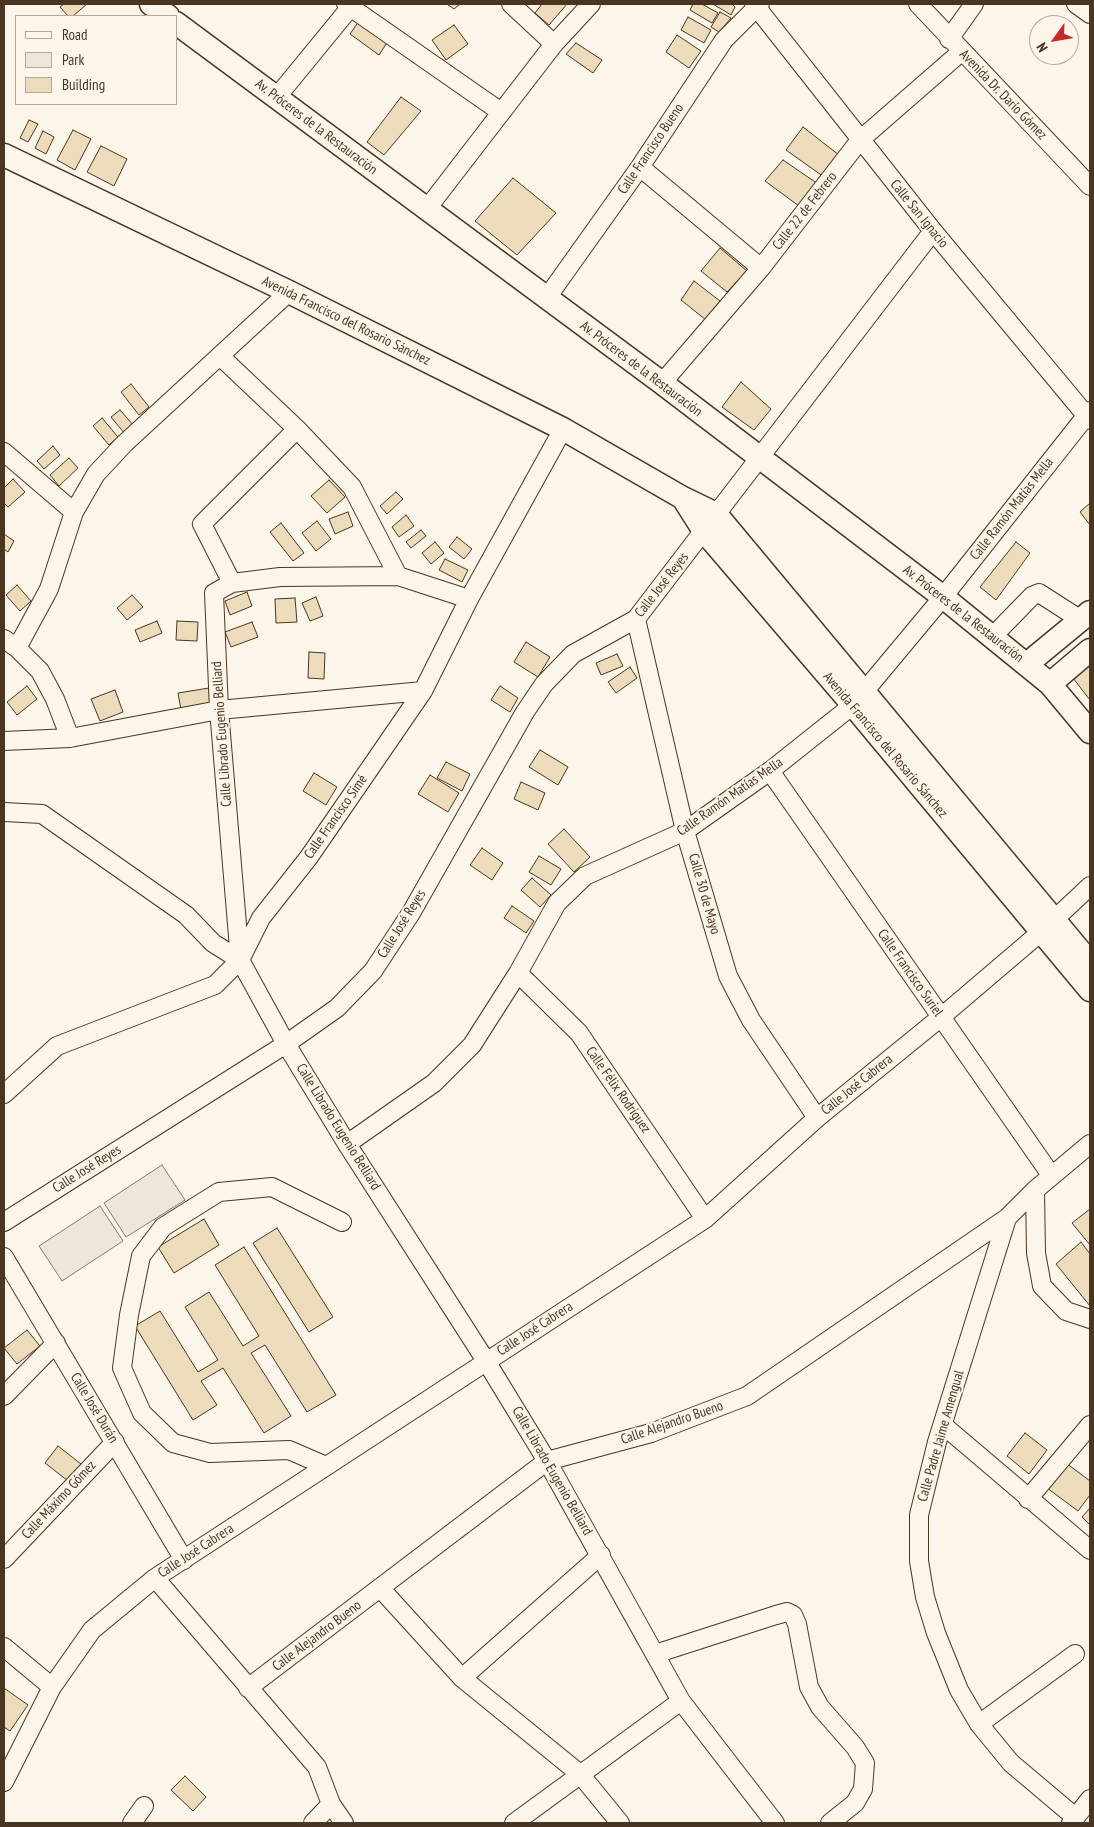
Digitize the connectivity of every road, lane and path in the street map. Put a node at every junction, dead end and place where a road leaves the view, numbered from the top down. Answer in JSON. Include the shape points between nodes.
{"nodes":[{"id":1,"x":151,"y":4,"type":"edge"},
{"id":2,"x":511,"y":4,"type":"edge"},
{"id":3,"x":591,"y":4,"type":"edge"},
{"id":4,"x":757,"y":4,"type":"edge"},
{"id":5,"x":918,"y":4,"type":"edge"},
{"id":6,"x":974,"y":4,"type":"edge"},
{"id":7,"x":1076,"y":4,"type":"edge"},
{"id":8,"x":349,"y":5,"type":"edge"},
{"id":9,"x":1090,"y":14,"type":"edge"},
{"id":10,"x":167,"y":15,"type":"edge"},
{"id":11,"x":178,"y":24,"type":"edge"},
{"id":12,"x":949,"y":39,"type":"junction"},
{"id":13,"x":554,"y":44,"type":"junction"},
{"id":14,"x":961,"y":52,"type":"junction"},
{"id":15,"x":276,"y":98,"type":"junction"},
{"id":16,"x":500,"y":112,"type":"junction"},
{"id":17,"x":860,"y":140,"type":"junction"},
{"id":18,"x":4,"y":155,"type":"edge"},
{"id":19,"x":640,"y":168,"type":"junction"},
{"id":20,"x":1090,"y":186,"type":"edge"},
{"id":21,"x":426,"y":210,"type":"junction"},
{"id":22,"x":933,"y":231,"type":"junction"},
{"id":23,"x":761,"y":268,"type":"junction"},
{"id":24,"x":289,"y":292,"type":"junction"},
{"id":25,"x":546,"y":299,"type":"junction"},
{"id":26,"x":220,"y":356,"type":"junction"},
{"id":27,"x":662,"y":383,"type":"junction"},
{"id":28,"x":1089,"y":415,"type":"edge"},
{"id":29,"x":297,"y":429,"type":"junction"},
{"id":30,"x":564,"y":429,"type":"junction"},
{"id":31,"x":4,"y":452,"type":"edge"},
{"id":32,"x":758,"y":458,"type":"junction"},
{"id":33,"x":74,"y":512,"type":"junction"},
{"id":34,"x":710,"y":523,"type":"junction"},
{"id":35,"x":398,"y":576,"type":"junction"},
{"id":36,"x":232,"y":583,"type":"junction"},
{"id":37,"x":943,"y":597,"type":"junction"},
{"id":38,"x":469,"y":599,"type":"junction"},
{"id":39,"x":1086,"y":616,"type":"edge"},
{"id":40,"x":636,"y":619,"type":"junction"},
{"id":41,"x":993,"y":636,"type":"junction"},
{"id":42,"x":10,"y":644,"type":"edge"},
{"id":43,"x":1090,"y":650,"type":"edge"},
{"id":44,"x":1028,"y":664,"type":"junction"},
{"id":45,"x":1050,"y":684,"type":"junction"},
{"id":46,"x":423,"y":691,"type":"junction"},
{"id":47,"x":859,"y":698,"type":"junction"},
{"id":48,"x":219,"y":710,"type":"junction"},
{"id":49,"x":1090,"y":732,"type":"edge"},
{"id":50,"x":70,"y":738,"type":"junction"},
{"id":51,"x":4,"y":741,"type":"edge"},
{"id":52,"x":770,"y":770,"type":"junction"},
{"id":53,"x":4,"y":812,"type":"edge"},
{"id":54,"x":685,"y":831,"type":"junction"},
{"id":55,"x":1090,"y":886,"type":"edge"},
{"id":56,"x":1048,"y":926,"type":"junction"},
{"id":57,"x":240,"y":960,"type":"junction"},
{"id":58,"x":1090,"y":963,"type":"edge"},
{"id":59,"x":518,"y":973,"type":"junction"},
{"id":60,"x":1090,"y":990,"type":"edge"},
{"id":61,"x":940,"y":1018,"type":"junction"},
{"id":62,"x":286,"y":1044,"type":"junction"},
{"id":63,"x":4,"y":1094,"type":"edge"},
{"id":64,"x":817,"y":1118,"type":"junction"},
{"id":65,"x":347,"y":1144,"type":"junction"},
{"id":66,"x":1090,"y":1144,"type":"edge"},
{"id":67,"x":1051,"y":1176,"type":"junction"},
{"id":68,"x":1035,"y":1190,"type":"junction"},
{"id":69,"x":1007,"y":1218,"type":"junction"},
{"id":70,"x":705,"y":1219,"type":"junction"},
{"id":71,"x":4,"y":1222,"type":"edge"},
{"id":72,"x":342,"y":1222,"type":"dead end"},
{"id":73,"x":4,"y":1257,"type":"edge"},
{"id":74,"x":1090,"y":1320,"type":"edge"},
{"id":75,"x":56,"y":1343,"type":"junction"},
{"id":76,"x":486,"y":1361,"type":"junction"},
{"id":77,"x":4,"y":1396,"type":"edge"},
{"id":78,"x":942,"y":1425,"type":"junction"},
{"id":79,"x":1090,"y":1425,"type":"edge"},
{"id":80,"x":115,"y":1442,"type":"junction"},
{"id":81,"x":547,"y":1461,"type":"junction"},
{"id":82,"x":326,"y":1466,"type":"junction"},
{"id":83,"x":1028,"y":1499,"type":"junction"},
{"id":84,"x":1090,"y":1550,"type":"edge"},
{"id":85,"x":601,"y":1555,"type":"junction"},
{"id":86,"x":4,"y":1559,"type":"edge"},
{"id":87,"x":184,"y":1560,"type":"junction"},
{"id":88,"x":155,"y":1578,"type":"junction"},
{"id":89,"x":381,"y":1589,"type":"junction"},
{"id":90,"x":4,"y":1647,"type":"edge"},
{"id":91,"x":655,"y":1654,"type":"junction"},
{"id":92,"x":1075,"y":1654,"type":"dead end"},
{"id":93,"x":462,"y":1678,"type":"junction"},
{"id":94,"x":52,"y":1687,"type":"junction"},
{"id":95,"x":248,"y":1688,"type":"junction"},
{"id":96,"x":681,"y":1701,"type":"junction"},
{"id":97,"x":979,"y":1724,"type":"junction"},
{"id":98,"x":580,"y":1774,"type":"junction"},
{"id":99,"x":4,"y":1782,"type":"edge"},
{"id":100,"x":1090,"y":1799,"type":"edge"},
{"id":101,"x":331,"y":1804,"type":"junction"},
{"id":102,"x":144,"y":1806,"type":"dead end"},
{"id":103,"x":1073,"y":1820,"type":"edge"},
{"id":104,"x":132,"y":1823,"type":"edge"},
{"id":105,"x":313,"y":1823,"type":"edge"},
{"id":106,"x":344,"y":1823,"type":"edge"},
{"id":107,"x":514,"y":1823,"type":"edge"},
{"id":108,"x":620,"y":1823,"type":"edge"},
{"id":109,"x":775,"y":1823,"type":"edge"},
{"id":110,"x":830,"y":1823,"type":"edge"}],
"edges":[{"from":1,"to":10,"type":"main road"},
{"from":2,"to":13,"type":"street"},
{"from":3,"to":13,"type":"street"},
{"from":4,"to":17,"type":"street","name":"Calle San Ignacio"},
{"from":4,"to":19,"type":"street","name":"Calle Francisco Bueno","via":[[724,40]]},
{"from":5,"to":12,"type":"street","name":"Avenida Dr. Darío Gómez"},
{"from":6,"to":12,"type":"street"},
{"from":7,"to":9,"type":"street"},
{"from":8,"to":15,"type":"street"},
{"from":8,"to":16,"type":"street"},
{"from":11,"to":15,"type":"main road","name":"Av. Próceres de la Restauración"},
{"from":12,"to":14,"type":"street","name":"Avenida Dr. Darío Gómez"},
{"from":13,"to":16,"type":"street"},
{"from":14,"to":17,"type":"street","name":"Calle 22 de Febrero"},
{"from":14,"to":20,"type":"street","name":"Avenida Dr. Darío Gómez"},
{"from":15,"to":21,"type":"main road","name":"Av. Próceres de la Restauración"},
{"from":16,"to":21,"type":"street"},
{"from":17,"to":22,"type":"street","name":"Calle San Ignacio"},
{"from":17,"to":23,"type":"street","name":"Calle 22 de Febrero"},
{"from":18,"to":24,"type":"main road","name":"Avenida Francisco del Rosario Sánchez"},
{"from":19,"to":23,"type":"street"},
{"from":19,"to":25,"type":"street","name":"Calle Francisco Bueno"},
{"from":21,"to":25,"type":"main road","name":"Av. Próceres de la Restauración"},
{"from":22,"to":28,"type":"street","name":"Calle San Ignacio"},
{"from":22,"to":32,"type":"street","name":"Calle José Reyes"},
{"from":23,"to":27,"type":"street","name":"Calle 22 de Febrero"},
{"from":24,"to":26,"type":"street"},
{"from":24,"to":30,"type":"main road","name":"Avenida Francisco del Rosario Sánchez"},
{"from":25,"to":27,"type":"main road","name":"Av. Próceres de la Restauración"},
{"from":26,"to":29,"type":"street"},
{"from":26,"to":33,"type":"street","via":[[124,444],[96,474]]},
{"from":27,"to":32,"type":"main road","name":"Av. Próceres de la Restauración"},
{"from":28,"to":37,"type":"street","name":"Calle Ramón Matías Mella"},
{"from":29,"to":35,"type":"street","via":[[352,487]]},
{"from":29,"to":36,"type":"street","via":[[202,524]]},
{"from":30,"to":34,"type":"main road","name":"Avenida Francisco del Rosario Sánchez","via":[[683,498]]},
{"from":30,"to":38,"type":"street","name":"Calle Francisco Simé"},
{"from":31,"to":33,"type":"street"},
{"from":32,"to":34,"type":"street","name":"Calle José Reyes"},
{"from":32,"to":37,"type":"main road","name":"Av. Próceres de la Restauración"},
{"from":33,"to":42,"type":"street","via":[[49,590]]},
{"from":34,"to":40,"type":"street","name":"Calle José Reyes"},
{"from":34,"to":47,"type":"main road","name":"Avenida Francisco del Rosario Sánchez"},
{"from":35,"to":36,"type":"street","via":[[280,577]]},
{"from":35,"to":38,"type":"street"},
{"from":36,"to":48,"type":"street","name":"Calle Librado Eugenio Belliard","via":[[214,593]]},
{"from":37,"to":41,"type":"main road","name":"Av. Próceres de la Restauración"},
{"from":37,"to":47,"type":"street","name":"Calle Ramón Matías Mella"},
{"from":38,"to":46,"type":"street","name":"Calle Francisco Simé"},
{"from":39,"to":41,"type":"street","via":[[1039,593],[1032,596]]},
{"from":39,"to":44,"type":"main road"},
{"from":40,"to":54,"type":"street","name":"Calle 30 de Mayo"},
{"from":40,"to":62,"type":"street","name":"Calle José Reyes","via":[[573,654],[544,684],[411,913],[373,971],[337,1008]]},
{"from":41,"to":44,"type":"main road","name":"Av. Próceres de la Restauración"},
{"from":42,"to":50,"type":"street","via":[[40,671]]},
{"from":43,"to":45,"type":"main road"},
{"from":44,"to":45,"type":"main road","name":"Av. Próceres de la Restauración"},
{"from":45,"to":49,"type":"main road","name":"Av. Próceres de la Restauración"},
{"from":46,"to":48,"type":"street"},
{"from":46,"to":57,"type":"street","name":"Calle Francisco Simé","via":[[309,857],[261,918]]},
{"from":47,"to":52,"type":"street","name":"Calle Ramón Matías Mella"},
{"from":47,"to":56,"type":"main road","name":"Avenida Francisco del Rosario Sánchez"},
{"from":48,"to":50,"type":"street"},
{"from":48,"to":57,"type":"street","name":"Calle Librado Eugenio Belliard"},
{"from":50,"to":51,"type":"street"},
{"from":52,"to":54,"type":"street","name":"Calle Ramón Matías Mella"},
{"from":52,"to":61,"type":"street","name":"Calle Francisco Suriel"},
{"from":53,"to":57,"type":"street","via":[[42,814],[163,898],[186,915],[213,943]]},
{"from":54,"to":59,"type":"street","name":"Calle Ramón Matías Mella","via":[[584,876],[557,903]]},
{"from":54,"to":64,"type":"street","name":"Calle 30 de Mayo","via":[[728,976],[751,1020]]},
{"from":55,"to":56,"type":"street","name":"Calle José Cabrera"},
{"from":56,"to":58,"type":"main road","name":"Avenida Francisco del Rosario Sánchez"},
{"from":56,"to":60,"type":"main road","name":"Avenida Francisco del Rosario Sánchez"},
{"from":56,"to":61,"type":"street","name":"Calle José Cabrera"},
{"from":57,"to":62,"type":"street","name":"Calle Librado Eugenio Belliard"},
{"from":57,"to":63,"type":"street","name":"Calle Francisco Simé","via":[[214,986],[57,1046]]},
{"from":59,"to":65,"type":"street","name":"Calle Ramón Matías Mella","via":[[472,1045],[434,1083]]},
{"from":59,"to":70,"type":"street","name":"Calle Félix Rodríguez","via":[[578,1033]]},
{"from":61,"to":64,"type":"street","name":"Calle José Cabrera"},
{"from":61,"to":67,"type":"street","name":"Calle Francisco Suriel"},
{"from":62,"to":65,"type":"street","name":"Calle Librado Eugenio Belliard"},
{"from":62,"to":71,"type":"street","name":"Calle José Reyes"},
{"from":64,"to":70,"type":"street","name":"Calle José Cabrera"},
{"from":65,"to":76,"type":"street","name":"Calle Librado Eugenio Belliard"},
{"from":66,"to":67,"type":"street","name":"Calle Alejandro Bueno"},
{"from":67,"to":68,"type":"street","name":"Calle Alejandro Bueno"},
{"from":68,"to":69,"type":"street","name":"Calle Alejandro Bueno"},
{"from":68,"to":74,"type":"street","via":[[1036,1253],[1042,1286],[1066,1311]]},
{"from":69,"to":78,"type":"street","name":"Calle Padre Jaime Amengual"},
{"from":69,"to":81,"type":"street","name":"Calle Alejandro Bueno","via":[[747,1396],[651,1433]]},
{"from":70,"to":76,"type":"street","name":"Calle José Cabrera"},
{"from":72,"to":82,"type":"street","via":[[272,1187],[219,1192],[163,1227],[141,1256],[122,1368],[142,1413],[173,1443],[210,1453],[289,1450]]},
{"from":73,"to":75,"type":"street","name":"Calle José Durán"},
{"from":75,"to":77,"type":"street"},
{"from":75,"to":80,"type":"street","name":"Calle José Durán"},
{"from":76,"to":81,"type":"street","name":"Calle Librado Eugenio Belliard"},
{"from":76,"to":82,"type":"street","name":"Calle José Cabrera"},
{"from":78,"to":83,"type":"street"},
{"from":78,"to":97,"type":"street","name":"Calle Padre Jaime Amengual","via":[[919,1515],[919,1561],[936,1633],[959,1690]]},
{"from":79,"to":83,"type":"street"},
{"from":80,"to":86,"type":"street","name":"Calle Máximo Gómez"},
{"from":80,"to":87,"type":"street","name":"Calle José Durán"},
{"from":81,"to":85,"type":"street","name":"Calle Librado Eugenio Belliard"},
{"from":81,"to":89,"type":"street","name":"Calle Alejandro Bueno"},
{"from":82,"to":87,"type":"street","name":"Calle José Cabrera"},
{"from":83,"to":84,"type":"street"},
{"from":85,"to":91,"type":"street","name":"Calle Librado Eugenio Belliard"},
{"from":85,"to":93,"type":"street"},
{"from":87,"to":88,"type":"street","name":"Calle José Cabrera"},
{"from":88,"to":94,"type":"street","name":"Calle José Cabrera","via":[[92,1630]]},
{"from":88,"to":95,"type":"street"},
{"from":89,"to":93,"type":"street"},
{"from":89,"to":95,"type":"street","name":"Calle Alejandro Bueno"},
{"from":90,"to":94,"type":"street"},
{"from":91,"to":96,"type":"street","name":"Calle Librado Eugenio Belliard"},
{"from":91,"to":110,"type":"street","via":[[776,1615],[787,1612],[793,1615],[809,1687],[820,1707],[865,1763],[863,1789],[856,1803]]},
{"from":92,"to":97,"type":"street"},
{"from":93,"to":98,"type":"street"},
{"from":94,"to":99,"type":"street","name":"Calle José Cabrera"},
{"from":95,"to":101,"type":"street","via":[[317,1767]]},
{"from":96,"to":98,"type":"street"},
{"from":96,"to":109,"type":"street","name":"Calle Librado Eugenio Belliard"},
{"from":97,"to":103,"type":"street","name":"Calle Padre Jaime Amengual","via":[[1011,1764]]},
{"from":98,"to":107,"type":"street"},
{"from":98,"to":108,"type":"street"},
{"from":100,"to":103,"type":"street"},
{"from":101,"to":105,"type":"street"},
{"from":101,"to":106,"type":"street"},
{"from":102,"to":104,"type":"street"}]}
